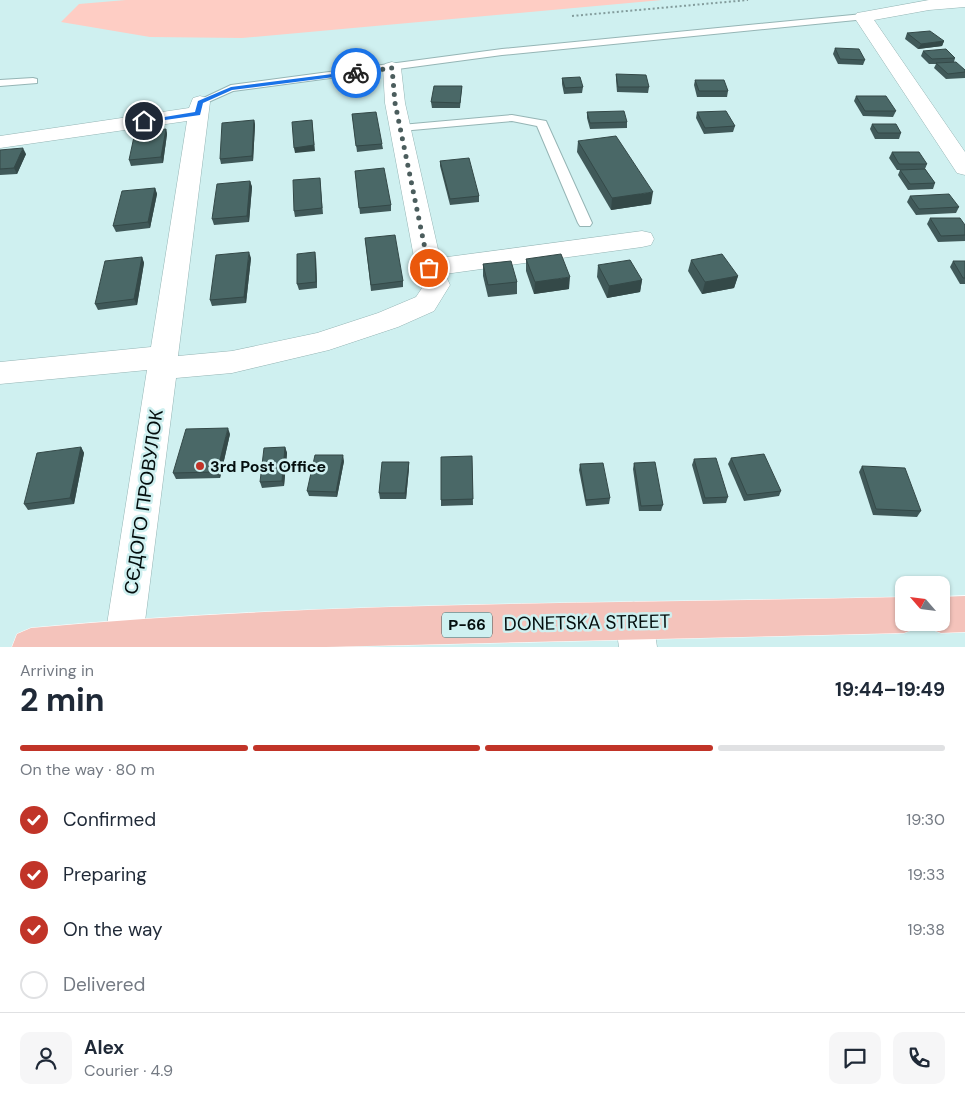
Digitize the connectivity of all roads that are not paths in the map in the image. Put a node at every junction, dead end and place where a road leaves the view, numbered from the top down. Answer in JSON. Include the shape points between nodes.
{"nodes":[{"id":1,"x":965,"y":2,"type":"edge"},
{"id":2,"x":863,"y":17,"type":"junction"},
{"id":3,"x":392,"y":68,"type":"junction"},
{"id":4,"x":33,"y":81,"type":"dead end"},
{"id":5,"x":0,"y":83,"type":"edge"},
{"id":6,"x":199,"y":108,"type":"junction"},
{"id":7,"x":401,"y":128,"type":"junction"},
{"id":8,"x":0,"y":142,"type":"edge"},
{"id":9,"x":965,"y":168,"type":"edge"},
{"id":10,"x":585,"y":223,"type":"dead end"},
{"id":11,"x":642,"y":239,"type":"dead end"},
{"id":12,"x":429,"y":268,"type":"junction"},
{"id":13,"x":162,"y":362,"type":"junction"},
{"id":14,"x":0,"y":373,"type":"edge"},
{"id":15,"x":965,"y":614,"type":"edge"},
{"id":16,"x":950,"y":615,"type":"edge"},
{"id":17,"x":895,"y":616,"type":"edge"},
{"id":18,"x":636,"y":634,"type":"edge"},
{"id":19,"x":120,"y":642,"type":"edge"},
{"id":20,"x":31,"y":647,"type":"edge"}],
"edges":[{"from":1,"to":2,"type":"street"},
{"from":2,"to":3,"type":"lane","via":[[502,52]]},
{"from":2,"to":9,"type":"street"},
{"from":3,"to":6,"type":"lane","via":[[231,88]]},
{"from":3,"to":7,"type":"street"},
{"from":4,"to":5,"type":"lane"},
{"from":6,"to":8,"type":"street"},
{"from":6,"to":13,"type":"street","name":"СЄДОГО ПРОВУЛОК"},
{"from":7,"to":10,"type":"lane","via":[[512,118],[542,123]]},
{"from":7,"to":12,"type":"street"},
{"from":11,"to":12,"type":"street"},
{"from":12,"to":13,"type":"street","via":[[437,285],[425,304],[388,320],[319,344],[232,362]]},
{"from":13,"to":14,"type":"street"},
{"from":13,"to":19,"type":"street","name":"СЄДОГО ПРОВУЛОК"},
{"from":15,"to":16,"type":"main road"},
{"from":17,"to":18,"type":"main road","name":"DONETSKA STREET","number":"Р-66"},
{"from":18,"to":19,"type":"main road","name":"DONETSKA STREET","number":"Р-66","via":[[247,631]]},
{"from":19,"to":20,"type":"main road","name":"DONETSKA STREET","number":"Р-66"}]}
